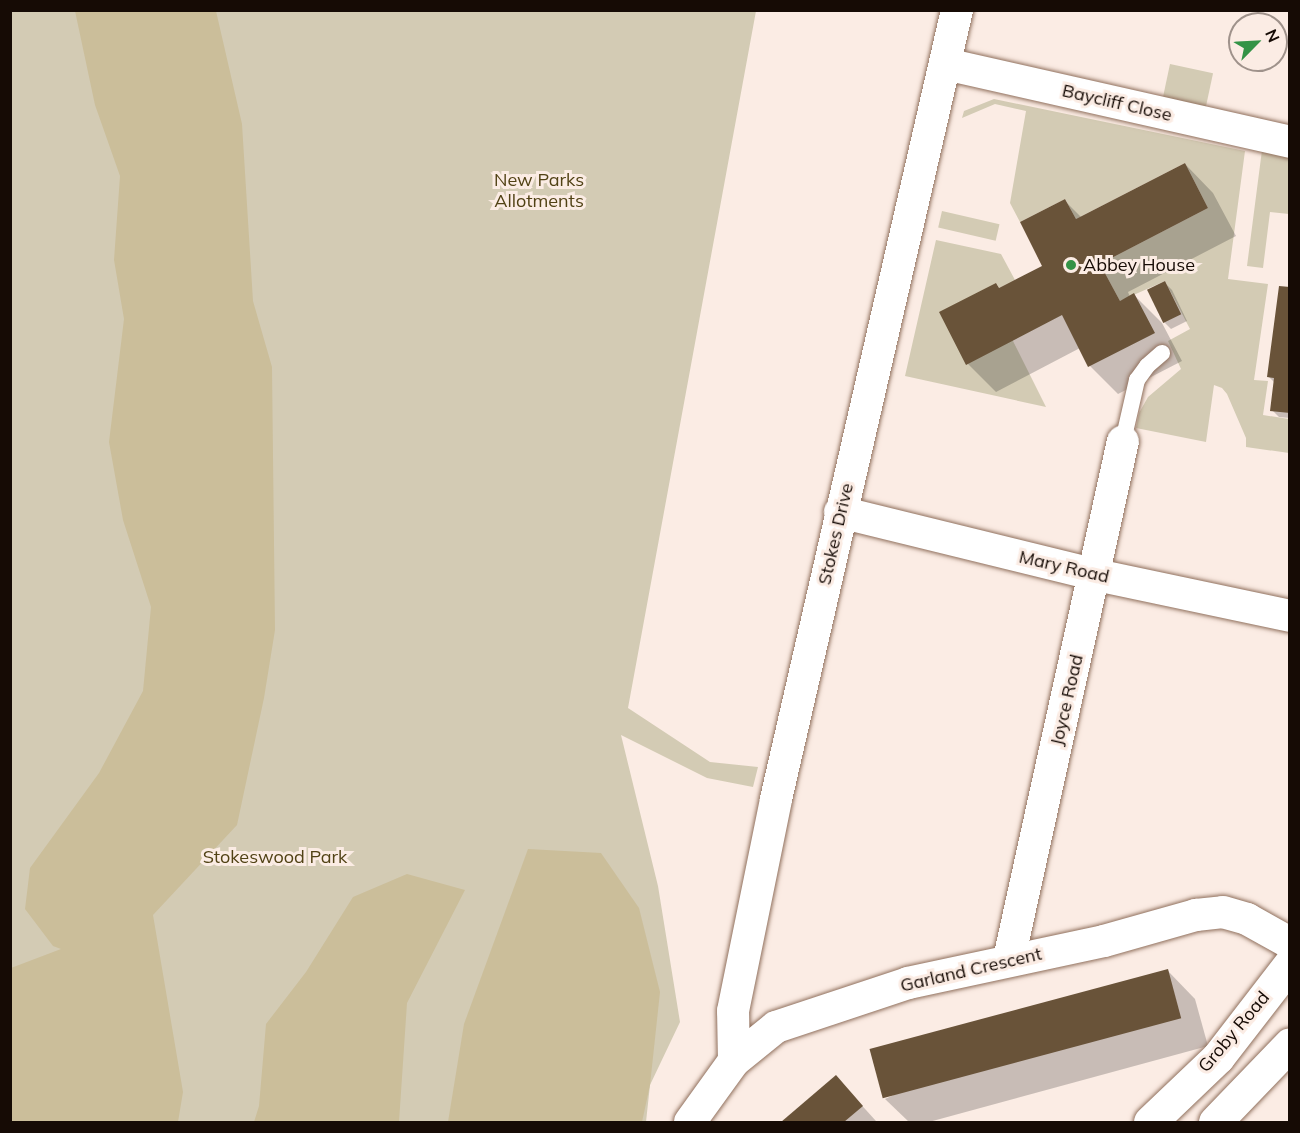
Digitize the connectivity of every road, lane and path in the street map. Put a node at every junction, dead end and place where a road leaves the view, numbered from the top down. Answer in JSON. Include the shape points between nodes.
{"nodes":[{"id":1,"x":957,"y":10,"type":"edge"},
{"id":2,"x":945,"y":64,"type":"junction"},
{"id":3,"x":1290,"y":142,"type":"edge"},
{"id":4,"x":1162,"y":353,"type":"dead end"},
{"id":5,"x":1123,"y":441,"type":"joint"},
{"id":6,"x":840,"y":512,"type":"junction"},
{"id":7,"x":1096,"y":575,"type":"junction"},
{"id":8,"x":1290,"y":616,"type":"edge"},
{"id":9,"x":1290,"y":943,"type":"edge"},
{"id":10,"x":1009,"y":960,"type":"junction"},
{"id":11,"x":1290,"y":964,"type":"edge"},
{"id":12,"x":1290,"y":1044,"type":"edge"},
{"id":13,"x":734,"y":1060,"type":"junction"},
{"id":14,"x":690,"y":1122,"type":"edge"},
{"id":15,"x":1150,"y":1122,"type":"edge"},
{"id":16,"x":1215,"y":1122,"type":"edge"}],
"edges":[{"from":1,"to":2,"type":"street","name":"Stokes Drive"},
{"from":2,"to":3,"type":"street","name":"Baycliff Close"},
{"from":2,"to":6,"type":"street","name":"Stokes Drive"},
{"from":4,"to":5,"type":"lane","via":[[1137,380]]},
{"from":5,"to":7,"type":"street","name":"Joyce Road"},
{"from":6,"to":7,"type":"street","name":"Mary Road"},
{"from":6,"to":13,"type":"street","name":"Stokes Drive","via":[[776,798],[734,1011]]},
{"from":7,"to":8,"type":"street","name":"Mary Road"},
{"from":7,"to":10,"type":"street","name":"Joyce Road"},
{"from":9,"to":10,"type":"street","name":"Garland Crescent","via":[[1247,919],[1223,912]]},
{"from":10,"to":13,"type":"street","name":"Garland Crescent","via":[[908,983],[776,1027]]},
{"from":11,"to":15,"type":"main road","name":"Groby Road","via":[[1218,1057]]},
{"from":12,"to":16,"type":"main road"},
{"from":13,"to":14,"type":"street","name":"Garland Crescent"}]}
